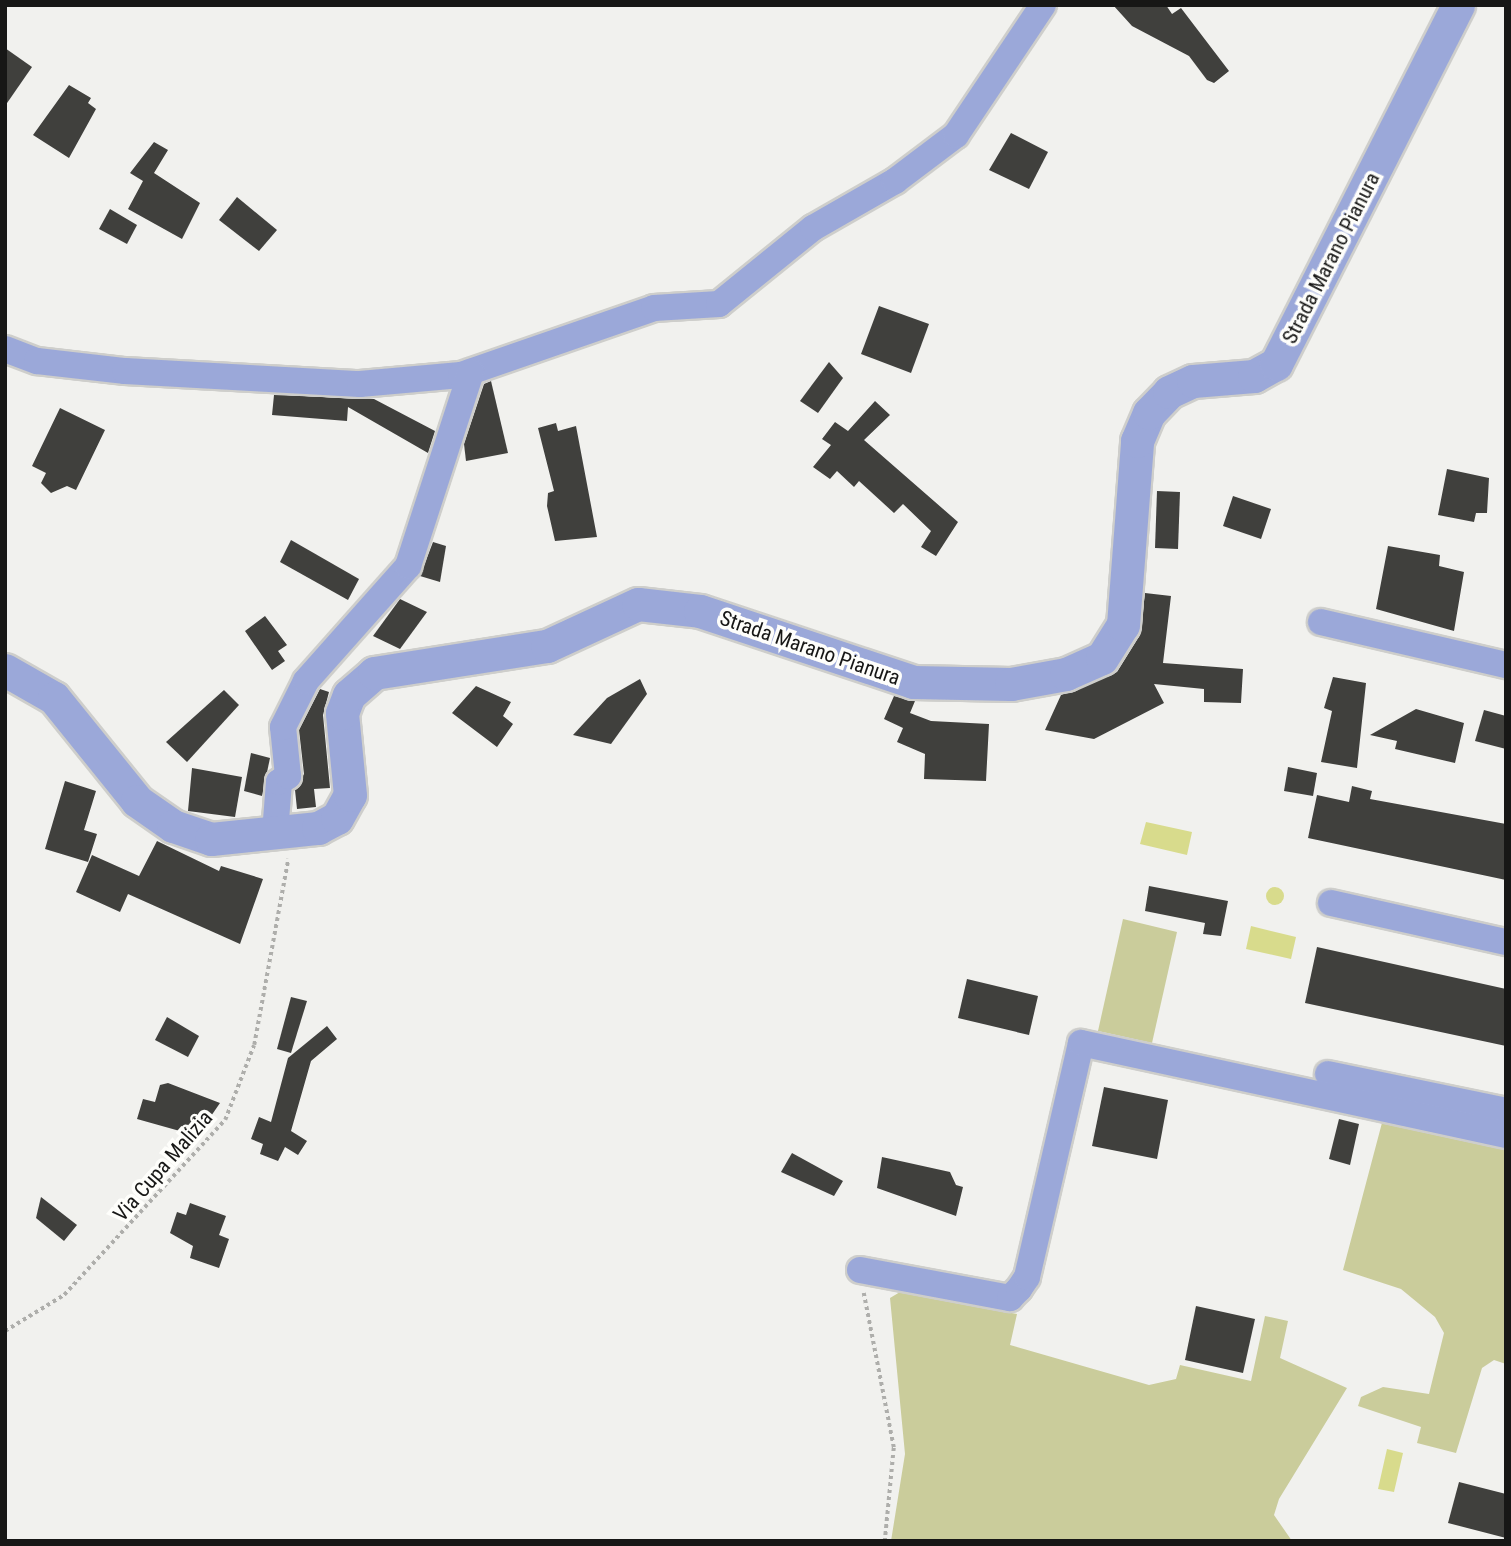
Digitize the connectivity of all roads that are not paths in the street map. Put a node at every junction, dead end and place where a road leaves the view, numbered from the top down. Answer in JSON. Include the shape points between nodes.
{"nodes":[{"id":1,"x":1043,"y":5,"type":"edge"},
{"id":2,"x":1458,"y":5,"type":"edge"},
{"id":3,"x":5,"y":349,"type":"edge"},
{"id":4,"x":471,"y":372,"type":"junction"},
{"id":5,"x":1321,"y":622,"type":"dead end"},
{"id":6,"x":1506,"y":665,"type":"edge"},
{"id":7,"x":5,"y":670,"type":"edge"},
{"id":8,"x":282,"y":840,"type":"junction"},
{"id":9,"x":1331,"y":903,"type":"dead end"},
{"id":10,"x":1506,"y":942,"type":"edge"},
{"id":11,"x":1328,"y":1074,"type":"dead end"},
{"id":12,"x":1506,"y":1111,"type":"edge"},
{"id":13,"x":1506,"y":1135,"type":"edge"},
{"id":14,"x":860,"y":1270,"type":"road end"}],
"edges":[{"from":1,"to":4,"type":"street","via":[[956,135],[895,181],[813,228],[719,304],[654,308]]},
{"from":2,"to":8,"type":"street","name":"Strada Marano Pianura","via":[[1276,364],[1254,376],[1193,381],[1169,392],[1149,412],[1137,441],[1131,490],[1130,590],[1117,641],[1102,658],[1066,674],[1011,684],[913,682],[700,611],[638,604],[547,646],[374,673],[349,695],[342,713],[350,795],[337,818]]},
{"from":3,"to":4,"type":"street","via":[[37,361],[125,371],[337,383]]},
{"from":4,"to":8,"type":"street","via":[[408,566],[306,681],[283,727],[288,776],[279,782]]},
{"from":5,"to":6,"type":"street"},
{"from":7,"to":8,"type":"street","name":"Strada Marano Pianura","via":[[54,698],[109,771],[173,826],[211,839]]},
{"from":9,"to":10,"type":"street"},
{"from":11,"to":12,"type":"street"},
{"from":13,"to":14,"type":"street","via":[[1081,1043],[1027,1277],[1019,1289],[1010,1298]]}]}
